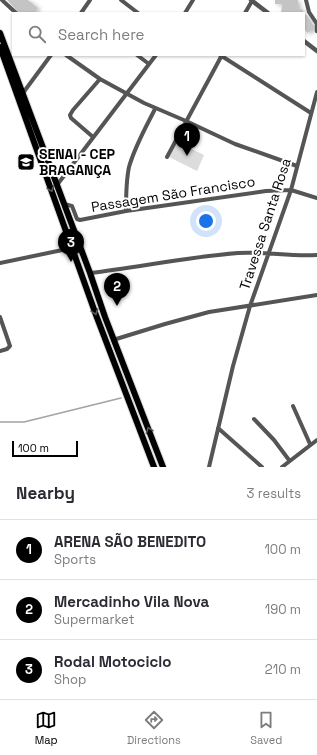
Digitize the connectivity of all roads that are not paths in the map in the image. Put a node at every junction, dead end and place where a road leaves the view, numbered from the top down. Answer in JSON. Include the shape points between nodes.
{"nodes":[{"id":1,"x":1,"y":0,"type":"edge"},
{"id":2,"x":90,"y":0,"type":"edge"},
{"id":3,"x":120,"y":0,"type":"edge"},
{"id":4,"x":193,"y":0,"type":"edge"},
{"id":5,"x":251,"y":0,"type":"edge"},
{"id":6,"x":306,"y":0,"type":"edge"},
{"id":7,"x":15,"y":12,"type":"edge"},
{"id":8,"x":82,"y":12,"type":"edge"},
{"id":9,"x":137,"y":12,"type":"edge"},
{"id":10,"x":186,"y":12,"type":"edge"},
{"id":11,"x":245,"y":12,"type":"edge"},
{"id":12,"x":267,"y":12,"type":"edge"},
{"id":13,"x":317,"y":25,"type":"edge"},
{"id":14,"x":317,"y":31,"type":"edge"},
{"id":15,"x":0,"y":33,"type":"edge"},
{"id":16,"x":305,"y":42,"type":"edge"},
{"id":17,"x":0,"y":47,"type":"edge"},
{"id":18,"x":317,"y":51,"type":"edge"},
{"id":19,"x":50,"y":56,"type":"edge"},
{"id":20,"x":67,"y":56,"type":"edge"},
{"id":21,"x":139,"y":56,"type":"edge"},
{"id":22,"x":155,"y":56,"type":"edge"},
{"id":23,"x":220,"y":56,"type":"edge"},
{"id":24,"x":223,"y":56,"type":"edge"},
{"id":25,"x":149,"y":64,"type":"junction"},
{"id":26,"x":100,"y":79,"type":"junction"},
{"id":27,"x":317,"y":92,"type":"edge"},
{"id":28,"x":23,"y":93,"type":"junction"},
{"id":29,"x":127,"y":93,"type":"junction"},
{"id":30,"x":155,"y":109,"type":"junction"},
{"id":31,"x":311,"y":113,"type":"junction"},
{"id":32,"x":186,"y":121,"type":"junction"},
{"id":33,"x":92,"y":137,"type":"junction"},
{"id":34,"x":167,"y":157,"type":"dead end"},
{"id":35,"x":297,"y":166,"type":"junction"},
{"id":36,"x":57,"y":185,"type":"junction"},
{"id":37,"x":291,"y":190,"type":"junction"},
{"id":38,"x":317,"y":198,"type":"edge"},
{"id":39,"x":64,"y":204,"type":"junction"},
{"id":40,"x":126,"y":211,"type":"junction"},
{"id":41,"x":72,"y":248,"type":"junction"},
{"id":42,"x":269,"y":253,"type":"junction"},
{"id":43,"x":317,"y":255,"type":"edge"},
{"id":44,"x":0,"y":263,"type":"edge"},
{"id":45,"x":90,"y":273,"type":"junction"},
{"id":46,"x":317,"y":295,"type":"edge"},
{"id":47,"x":250,"y":306,"type":"junction"},
{"id":48,"x":0,"y":317,"type":"edge"},
{"id":49,"x":113,"y":340,"type":"junction"},
{"id":50,"x":0,"y":351,"type":"edge"},
{"id":51,"x":293,"y":406,"type":"dead end"},
{"id":52,"x":254,"y":419,"type":"dead end"},
{"id":53,"x":218,"y":428,"type":"junction"},
{"id":54,"x":317,"y":440,"type":"edge"},
{"id":55,"x":310,"y":444,"type":"junction"},
{"id":56,"x":289,"y":460,"type":"junction"},
{"id":57,"x":154,"y":467,"type":"edge"},
{"id":58,"x":163,"y":467,"type":"edge"},
{"id":59,"x":209,"y":467,"type":"edge"},
{"id":60,"x":262,"y":467,"type":"edge"},
{"id":61,"x":282,"y":467,"type":"edge"}],
"edges":[{"from":1,"to":7,"type":"street"},
{"from":2,"to":8,"type":"street"},
{"from":3,"to":9,"type":"street"},
{"from":4,"to":10,"type":"street"},
{"from":5,"to":11,"type":"street"},
{"from":5,"to":12,"type":"street"},
{"from":6,"to":13,"type":"street"},
{"from":13,"to":14,"type":"street"},
{"from":15,"to":28,"type":"main road"},
{"from":16,"to":18,"type":"street"},
{"from":17,"to":41,"type":"main road","one_way":true},
{"from":19,"to":28,"type":"street"},
{"from":20,"to":26,"type":"street"},
{"from":21,"to":25,"type":"street"},
{"from":22,"to":25,"type":"street"},
{"from":23,"to":32,"type":"street"},
{"from":24,"to":31,"type":"street"},
{"from":25,"to":29,"type":"street"},
{"from":26,"to":29,"type":"street"},
{"from":26,"to":33,"type":"street","via":[[70,115]]},
{"from":27,"to":31,"type":"street","name":"Travessa Santa Rosa"},
{"from":28,"to":36,"type":"main road"},
{"from":29,"to":30,"type":"street"},
{"from":29,"to":33,"type":"street"},
{"from":30,"to":32,"type":"street"},
{"from":30,"to":40,"type":"street","via":[[130,166],[126,186]]},
{"from":31,"to":35,"type":"street","name":"Travessa Santa Rosa"},
{"from":32,"to":34,"type":"street"},
{"from":32,"to":35,"type":"street","via":[[235,144]]},
{"from":33,"to":36,"type":"street"},
{"from":35,"to":37,"type":"street","name":"Travessa Santa Rosa"},
{"from":36,"to":39,"type":"main road"},
{"from":37,"to":38,"type":"street","name":"Passagem São Francisco"},
{"from":37,"to":40,"type":"street","name":"Passagem São Francisco"},
{"from":37,"to":42,"type":"street","name":"Travessa Santa Rosa"},
{"from":39,"to":40,"type":"street","name":"Passagem São Francisco","via":[[72,206],[78,220]]},
{"from":39,"to":45,"type":"main road"},
{"from":41,"to":44,"type":"street"},
{"from":41,"to":57,"type":"main road","one_way":true},
{"from":42,"to":43,"type":"street"},
{"from":42,"to":45,"type":"street","via":[[223,254]]},
{"from":42,"to":47,"type":"street","name":"Travessa Santa Rosa"},
{"from":45,"to":49,"type":"main road"},
{"from":46,"to":47,"type":"street"},
{"from":47,"to":49,"type":"street","via":[[209,312]]},
{"from":47,"to":53,"type":"street","name":"Travessa Santa Rosa"},
{"from":48,"to":50,"type":"street","via":[[10,346]]},
{"from":58,"to":49,"type":"main road","one_way":true},
{"from":51,"to":55,"type":"street"},
{"from":52,"to":56,"type":"street"},
{"from":53,"to":59,"type":"street","name":"Travessa Santa Rosa"},
{"from":53,"to":60,"type":"street"},
{"from":54,"to":55,"type":"street"},
{"from":55,"to":56,"type":"street"},
{"from":56,"to":61,"type":"street"}]}
